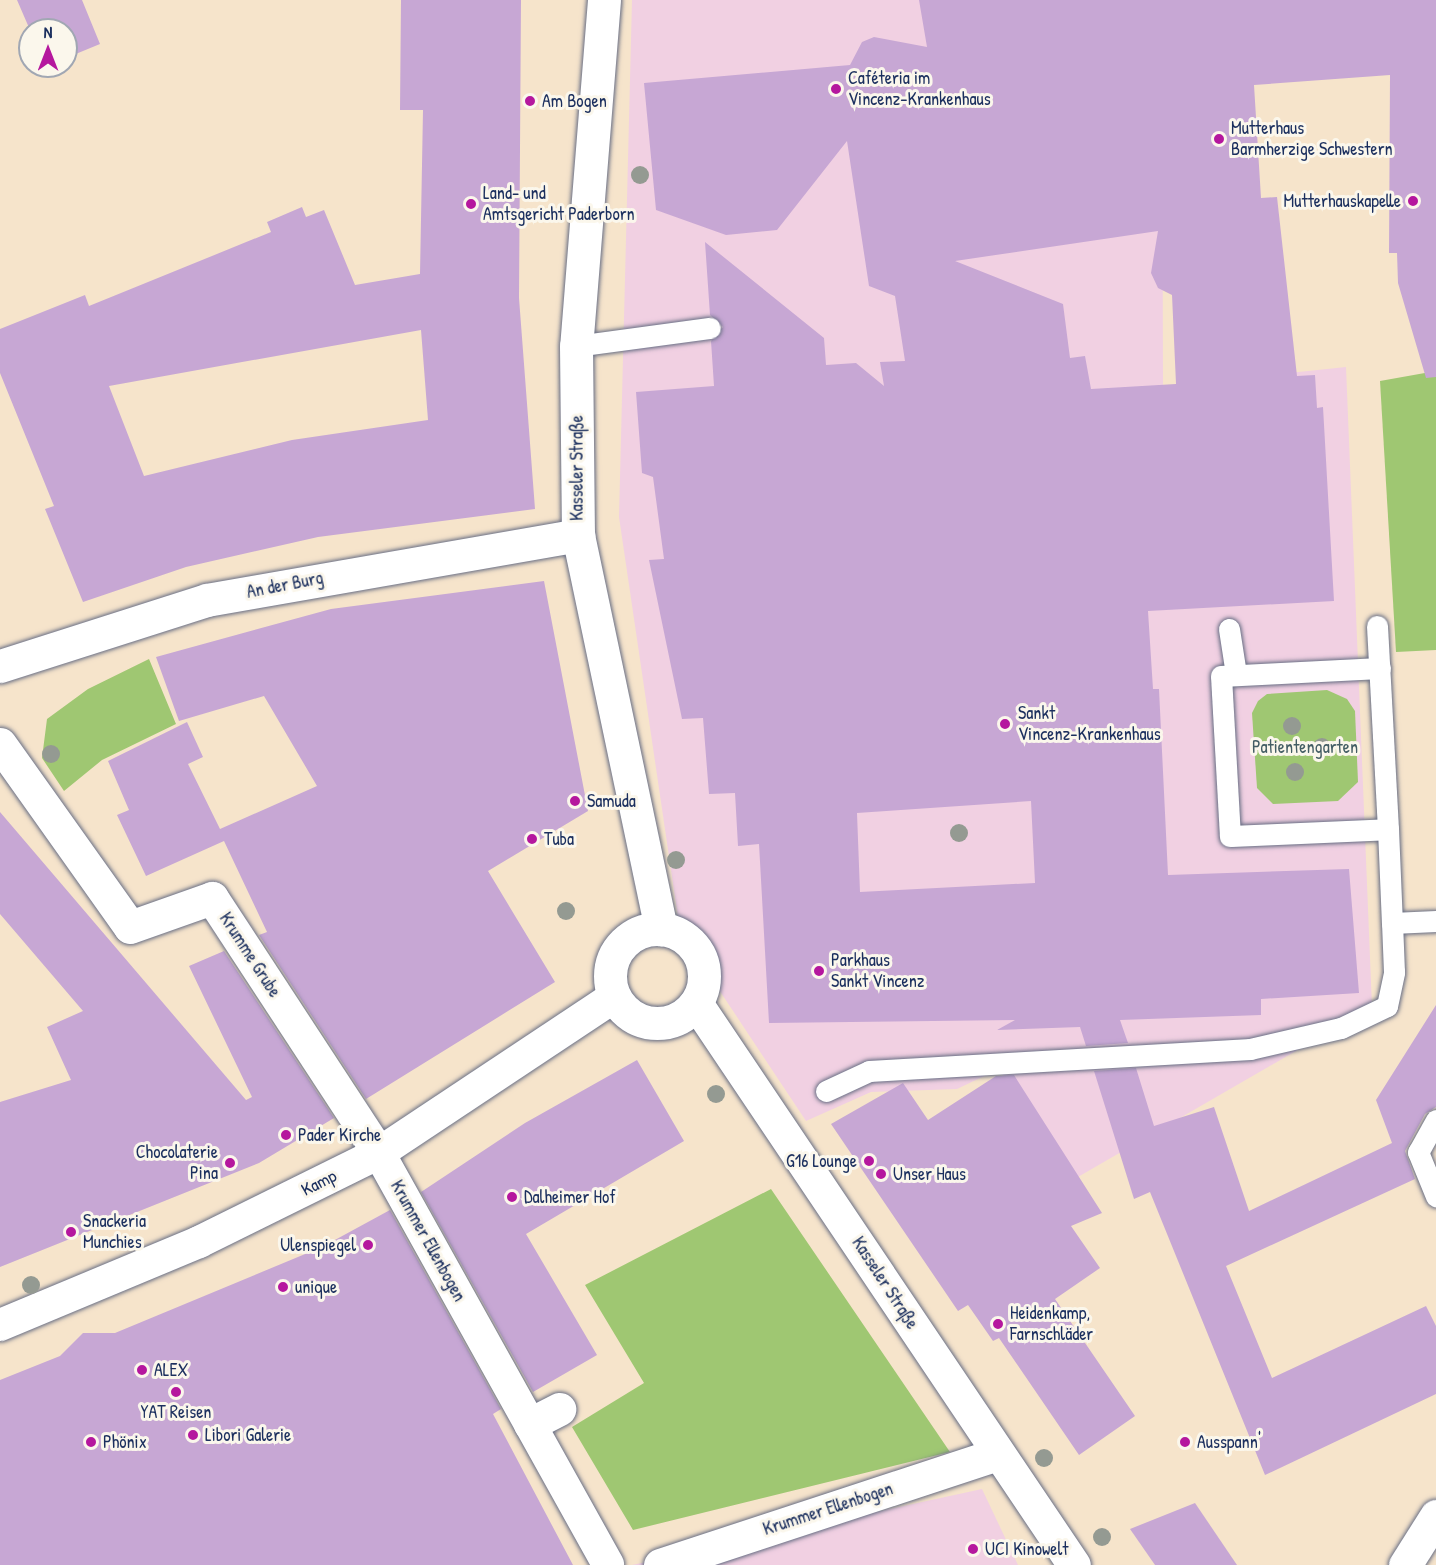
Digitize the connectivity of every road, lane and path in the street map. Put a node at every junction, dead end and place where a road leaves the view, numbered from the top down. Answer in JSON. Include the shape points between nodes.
{"nodes":[{"id":1,"x":604,"y":0,"type":"edge"},
{"id":2,"x":710,"y":327,"type":"dead end"},
{"id":3,"x":576,"y":346,"type":"junction"},
{"id":4,"x":578,"y":535,"type":"junction"},
{"id":5,"x":1377,"y":627,"type":"dead end"},
{"id":6,"x":1229,"y":629,"type":"dead end"},
{"id":7,"x":0,"y":666,"type":"edge"},
{"id":8,"x":1380,"y":668,"type":"junction"},
{"id":9,"x":1236,"y":674,"type":"junction"},
{"id":10,"x":0,"y":744,"type":"edge"},
{"id":11,"x":1388,"y":830,"type":"junction"},
{"id":12,"x":1436,"y":921,"type":"edge"},
{"id":13,"x":1392,"y":923,"type":"junction"},
{"id":14,"x":661,"y":928,"type":"junction"},
{"id":15,"x":614,"y":997,"type":"junction"},
{"id":16,"x":696,"y":1003,"type":"junction"},
{"id":17,"x":826,"y":1091,"type":"dead end"},
{"id":18,"x":1436,"y":1120,"type":"edge"},
{"id":19,"x":379,"y":1153,"type":"junction"},
{"id":20,"x":1436,"y":1196,"type":"edge"},
{"id":21,"x":0,"y":1325,"type":"edge"},
{"id":22,"x":560,"y":1409,"type":"dead end"},
{"id":23,"x":530,"y":1424,"type":"junction"},
{"id":24,"x":997,"y":1454,"type":"junction"},
{"id":25,"x":1436,"y":1516,"type":"edge"},
{"id":26,"x":608,"y":1565,"type":"edge"},
{"id":27,"x":660,"y":1565,"type":"edge"},
{"id":28,"x":1074,"y":1565,"type":"edge"},
{"id":29,"x":1405,"y":1565,"type":"edge"}],
"edges":[{"from":1,"to":3,"type":"street","name":"Kasseler Straße"},
{"from":2,"to":3,"type":"lane"},
{"from":3,"to":4,"type":"street","name":"Kasseler Straße"},
{"from":4,"to":7,"type":"street","name":"An der Burg","via":[[207,600]]},
{"from":4,"to":14,"type":"street","name":"Kasseler Straße"},
{"from":5,"to":8,"type":"lane"},
{"from":6,"to":9,"type":"lane"},
{"from":8,"to":9,"type":"lane"},
{"from":8,"to":11,"type":"lane"},
{"from":9,"to":11,"type":"lane","via":[[1221,676],[1230,836]]},
{"from":10,"to":19,"type":"street","name":"Krumme Grube","via":[[130,927],[212,898]]},
{"from":11,"to":13,"type":"lane"},
{"from":12,"to":13,"type":"lane"},
{"from":13,"to":17,"type":"lane","via":[[1394,972],[1387,1006],[1341,1029],[1250,1049],[869,1071]]},
{"from":14,"to":15,"type":"street","via":[[633,934],[622,943],[609,969]]},
{"from":14,"to":16,"type":"street","via":[[687,939],[701,958],[704,981]]},
{"from":15,"to":16,"type":"street","via":[[624,1011],[654,1023],[670,1022]]},
{"from":15,"to":19,"type":"street","name":"Kamp"},
{"from":16,"to":24,"type":"street","name":"Kasseler Straße"},
{"from":18,"to":20,"type":"lane","via":[[1418,1152]]},
{"from":19,"to":21,"type":"street","name":"Kamp","via":[[199,1242]]},
{"from":19,"to":23,"type":"street","name":"Krummer Ellenbogen"},
{"from":22,"to":23,"type":"street"},
{"from":23,"to":26,"type":"street","name":"Krummer Ellenbogen"},
{"from":24,"to":27,"type":"street","name":"Krummer Ellenbogen"},
{"from":24,"to":28,"type":"street","name":"Kasseler Straße"},
{"from":25,"to":29,"type":"street"}]}
